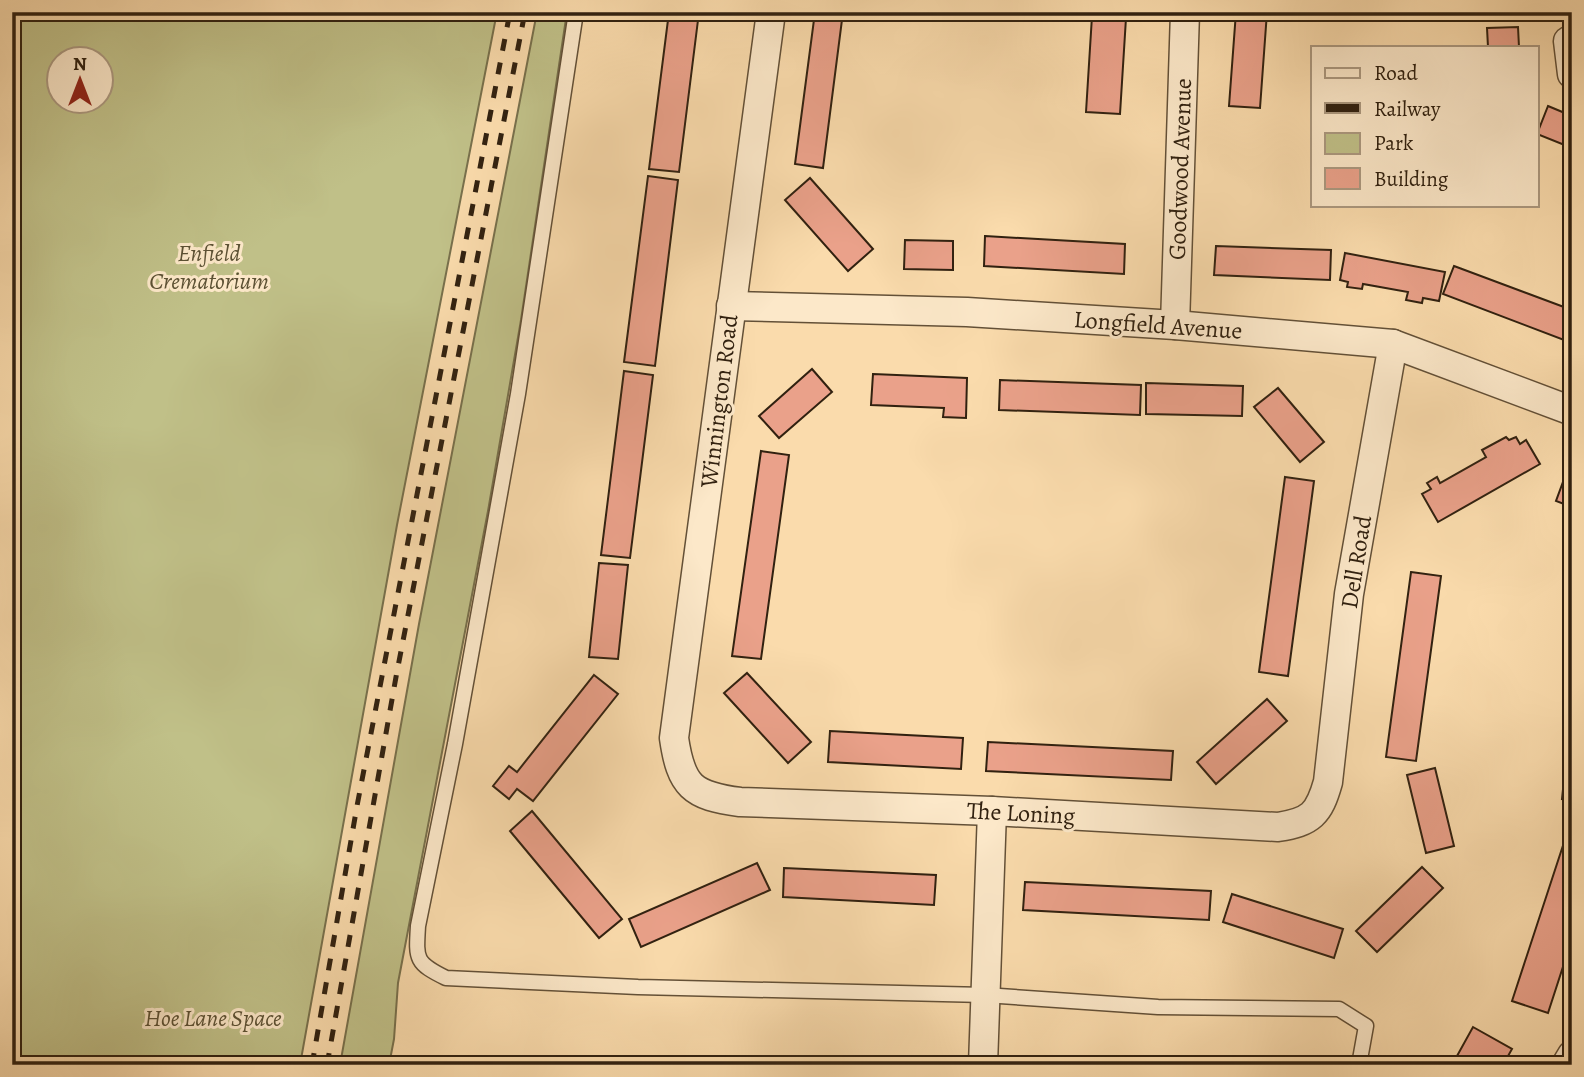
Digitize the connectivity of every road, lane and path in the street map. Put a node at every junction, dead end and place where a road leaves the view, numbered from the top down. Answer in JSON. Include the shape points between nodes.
{"nodes":[{"id":1,"x":576,"y":12,"type":"edge"},
{"id":2,"x":771,"y":12,"type":"edge"},
{"id":3,"x":1185,"y":12,"type":"edge"},
{"id":4,"x":1572,"y":39,"type":"edge"},
{"id":5,"x":1572,"y":74,"type":"edge"},
{"id":6,"x":731,"y":306,"type":"junction"},
{"id":7,"x":1175,"y":325,"type":"junction"},
{"id":8,"x":1393,"y":344,"type":"junction"},
{"id":9,"x":1572,"y":411,"type":"edge"},
{"id":10,"x":1328,"y":782,"type":"joint"},
{"id":11,"x":692,"y":786,"type":"joint"},
{"id":12,"x":992,"y":811,"type":"junction"},
{"id":13,"x":985,"y":995,"type":"junction"},
{"id":14,"x":1572,"y":1055,"type":"edge"},
{"id":15,"x":983,"y":1065,"type":"edge"},
{"id":16,"x":1359,"y":1065,"type":"edge"},
{"id":17,"x":1566,"y":1065,"type":"edge"}],
"edges":[{"from":1,"to":13,"type":"lane","via":[[518,394],[416,954],[426,969],[446,978]]},
{"from":2,"to":6,"type":"street","name":"Winnington Road"},
{"from":3,"to":7,"type":"street","name":"Goodwood Avenue"},
{"from":4,"to":5,"type":"street","via":[[1568,41]]},
{"from":6,"to":7,"type":"street","name":"Longfield Avenue"},
{"from":6,"to":11,"type":"street","name":"Winnington Road","via":[[674,738],[684,779]]},
{"from":7,"to":8,"type":"street","name":"Longfield Avenue"},
{"from":8,"to":9,"type":"street","name":"Longfield Avenue"},
{"from":8,"to":10,"type":"street","name":"Dell Road","via":[[1349,594]]},
{"from":10,"to":12,"type":"street","name":"The Loning","via":[[1314,814],[1300,824],[1278,827]]},
{"from":11,"to":12,"type":"street","name":"The Loning","via":[[717,799],[740,802]]},
{"from":12,"to":13,"type":"street"},
{"from":13,"to":15,"type":"street"},
{"from":13,"to":16,"type":"lane","via":[[1158,1007],[1339,1009],[1366,1026]]},
{"from":14,"to":17,"type":"street"}]}
